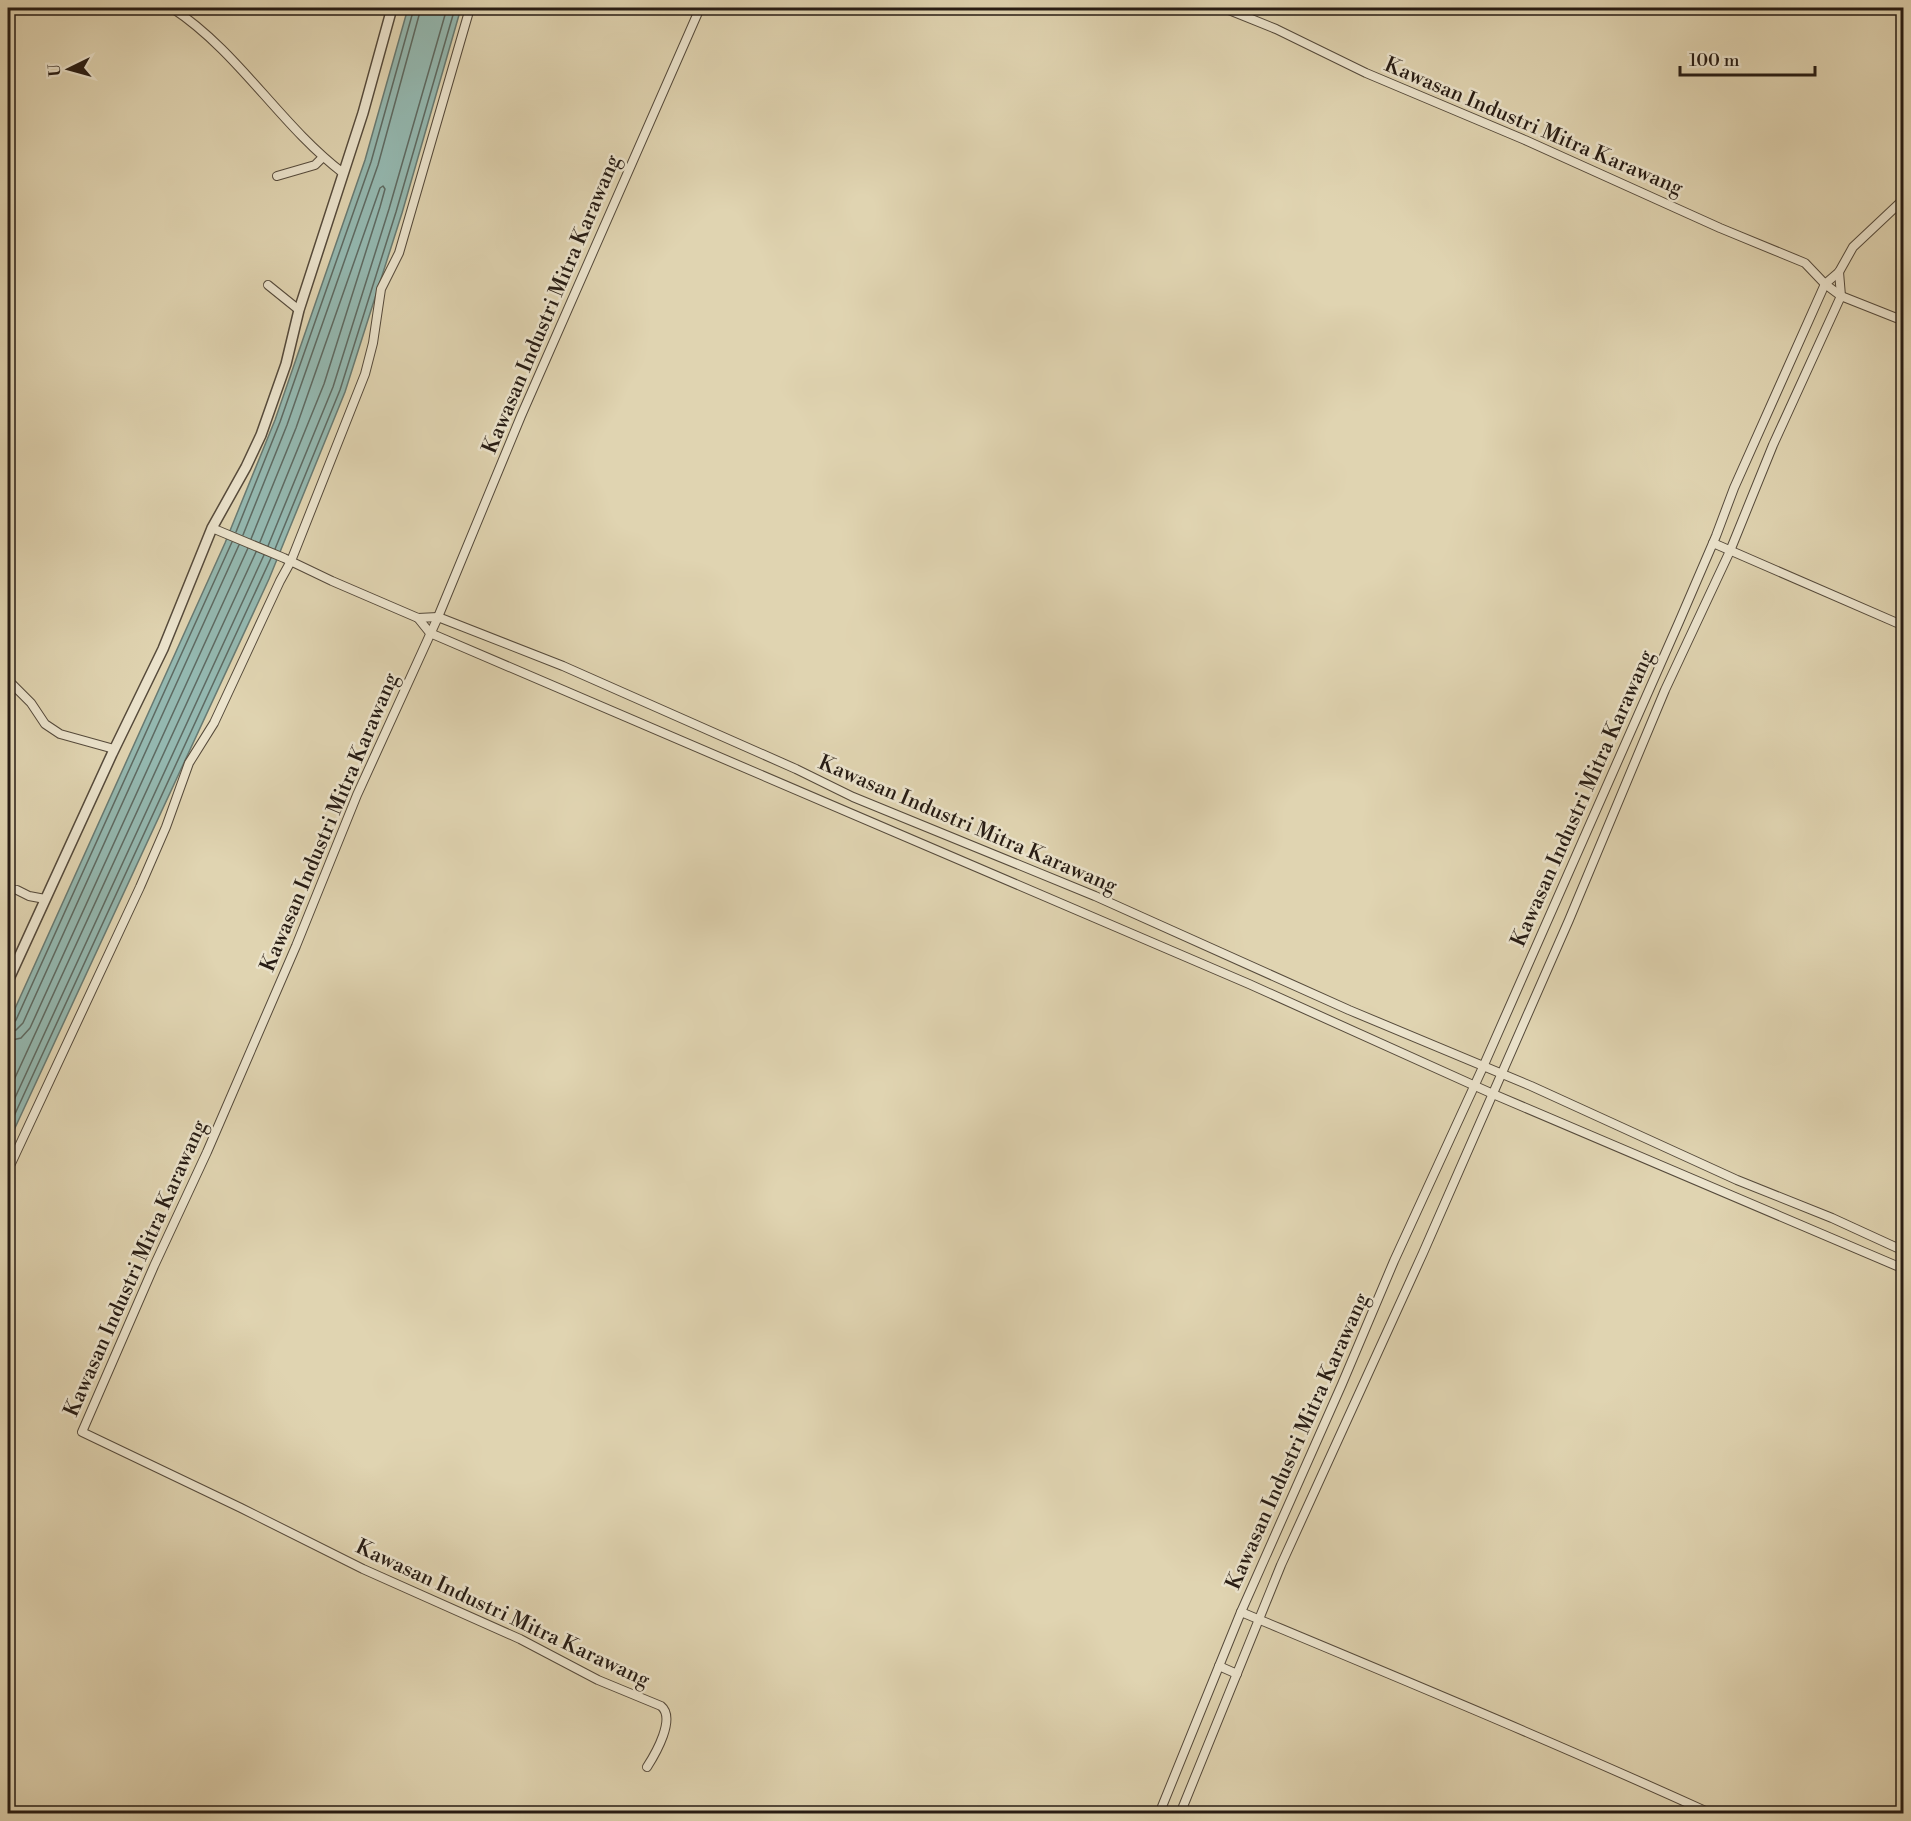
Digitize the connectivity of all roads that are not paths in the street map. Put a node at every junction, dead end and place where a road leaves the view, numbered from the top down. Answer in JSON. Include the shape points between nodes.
{"nodes":[{"id":1,"x":172,"y":8,"type":"edge"},
{"id":2,"x":392,"y":8,"type":"edge"},
{"id":3,"x":470,"y":8,"type":"edge"},
{"id":4,"x":700,"y":8,"type":"edge"},
{"id":5,"x":1224,"y":8,"type":"edge"},
{"id":6,"x":1902,"y":8,"type":"edge"},
{"id":7,"x":1904,"y":34,"type":"edge"},
{"id":8,"x":323,"y":157,"type":"junction"},
{"id":9,"x":344,"y":173,"type":"junction"},
{"id":10,"x":277,"y":177,"type":"dead end"},
{"id":11,"x":1904,"y":199,"type":"edge"},
{"id":12,"x":1839,"y":272,"type":"junction"},
{"id":13,"x":1825,"y":284,"type":"junction"},
{"id":14,"x":268,"y":285,"type":"dead end"},
{"id":15,"x":1841,"y":296,"type":"junction"},
{"id":16,"x":299,"y":309,"type":"junction"},
{"id":17,"x":1904,"y":321,"type":"edge"},
{"id":18,"x":212,"y":528,"type":"junction"},
{"id":19,"x":1713,"y":543,"type":"junction"},
{"id":20,"x":1730,"y":551,"type":"junction"},
{"id":21,"x":288,"y":559,"type":"junction"},
{"id":22,"x":438,"y":617,"type":"junction"},
{"id":23,"x":418,"y":618,"type":"junction"},
{"id":24,"x":1904,"y":626,"type":"edge"},
{"id":25,"x":430,"y":633,"type":"junction"},
{"id":26,"x":8,"y":680,"type":"edge"},
{"id":27,"x":114,"y":749,"type":"junction"},
{"id":28,"x":16,"y":890,"type":"dead end"},
{"id":29,"x":45,"y":899,"type":"junction"},
{"id":30,"x":11,"y":965,"type":"edge"},
{"id":31,"x":8,"y":981,"type":"edge"},
{"id":32,"x":1483,"y":1067,"type":"junction"},
{"id":33,"x":1501,"y":1074,"type":"junction"},
{"id":34,"x":1474,"y":1085,"type":"junction"},
{"id":35,"x":1493,"y":1094,"type":"junction"},
{"id":36,"x":8,"y":1170,"type":"edge"},
{"id":37,"x":1904,"y":1251,"type":"edge"},
{"id":38,"x":1904,"y":1269,"type":"edge"},
{"id":39,"x":1241,"y":1612,"type":"junction"},
{"id":40,"x":1259,"y":1620,"type":"junction"},
{"id":41,"x":1219,"y":1666,"type":"junction"},
{"id":42,"x":1237,"y":1674,"type":"junction"},
{"id":43,"x":647,"y":1767,"type":"dead end"},
{"id":44,"x":1160,"y":1814,"type":"edge"},
{"id":45,"x":1180,"y":1814,"type":"edge"},
{"id":46,"x":1712,"y":1814,"type":"edge"}],
"edges":[{"from":1,"to":8,"type":"street","via":[[217,43]]},
{"from":2,"to":9,"type":"street"},
{"from":3,"to":21,"type":"street","via":[[401,247],[381,289],[365,374]]},
{"from":4,"to":22,"type":"street","name":"Kawasan Industri Mitra Karawang","via":[[521,416]]},
{"from":5,"to":13,"type":"street","name":"Kawasan Industri Mitra Karawang","via":[[1805,263]]},
{"from":6,"to":7,"type":"street"},
{"from":8,"to":9,"type":"street"},
{"from":8,"to":10,"type":"street","via":[[315,165]]},
{"from":9,"to":16,"type":"street"},
{"from":11,"to":12,"type":"street","via":[[1853,248]]},
{"from":12,"to":13,"type":"street"},
{"from":12,"to":15,"type":"street"},
{"from":13,"to":15,"type":"street","name":"Kawasan Industri Mitra Karawang"},
{"from":13,"to":19,"type":"street","name":"Kawasan Industri Mitra Karawang"},
{"from":14,"to":16,"type":"street"},
{"from":15,"to":17,"type":"street","name":"Kawasan Industri Mitra Karawang"},
{"from":15,"to":20,"type":"street","name":"Kawasan Industri Mitra Karawang"},
{"from":16,"to":18,"type":"street","via":[[286,364],[261,435]]},
{"from":18,"to":21,"type":"street","name":"Kawasan Industri Mitra Karawang"},
{"from":18,"to":27,"type":"street","via":[[163,649]]},
{"from":19,"to":20,"type":"street"},
{"from":19,"to":32,"type":"street","name":"Kawasan Industri Mitra Karawang"},
{"from":20,"to":24,"type":"street"},
{"from":20,"to":33,"type":"street","name":"Kawasan Industri Mitra Karawang","via":[[1665,690]]},
{"from":21,"to":23,"type":"street","name":"Kawasan Industri Mitra Karawang"},
{"from":21,"to":36,"type":"street","via":[[214,723],[189,763],[166,828]]},
{"from":22,"to":23,"type":"street","name":"Kawasan Industri Mitra Karawang"},
{"from":22,"to":25,"type":"street","name":"Kawasan Industri Mitra Karawang"},
{"from":22,"to":32,"type":"street","name":"Kawasan Industri Mitra Karawang","via":[[563,666],[853,797],[1095,896]]},
{"from":23,"to":25,"type":"street","name":"Kawasan Industri Mitra Karawang"},
{"from":25,"to":34,"type":"street","name":"Kawasan Industri Mitra Karawang","via":[[1249,984]]},
{"from":25,"to":43,"type":"street","name":"Kawasan Industri Mitra Karawang","via":[[357,795],[199,1172],[82,1432],[363,1569],[661,1706],[667,1716],[666,1724]]},
{"from":26,"to":27,"type":"street","via":[[45,724],[60,734]]},
{"from":27,"to":29,"type":"street"},
{"from":28,"to":29,"type":"street"},
{"from":29,"to":30,"type":"street"},
{"from":30,"to":31,"type":"street"},
{"from":32,"to":33,"type":"street","name":"Kawasan Industri Mitra Karawang"},
{"from":32,"to":34,"type":"street","name":"Kawasan Industri Mitra Karawang"},
{"from":33,"to":35,"type":"street","name":"Kawasan Industri Mitra Karawang"},
{"from":33,"to":37,"type":"street","name":"Kawasan Industri Mitra Karawang"},
{"from":34,"to":35,"type":"street","name":"Kawasan Industri Mitra Karawang"},
{"from":34,"to":39,"type":"street","name":"Kawasan Industri Mitra Karawang"},
{"from":35,"to":38,"type":"street","name":"Kawasan Industri Mitra Karawang"},
{"from":35,"to":40,"type":"street","name":"Kawasan Industri Mitra Karawang"},
{"from":39,"to":40,"type":"street"},
{"from":39,"to":41,"type":"street","name":"Kawasan Industri Mitra Karawang"},
{"from":40,"to":42,"type":"street","name":"Kawasan Industri Mitra Karawang"},
{"from":40,"to":46,"type":"street","name":"Kawasan Industri Mitra Karawang"},
{"from":41,"to":42,"type":"street"},
{"from":41,"to":44,"type":"street","name":"Kawasan Industri Mitra Karawang"},
{"from":42,"to":45,"type":"street","name":"Kawasan Industri Mitra Karawang"}]}
